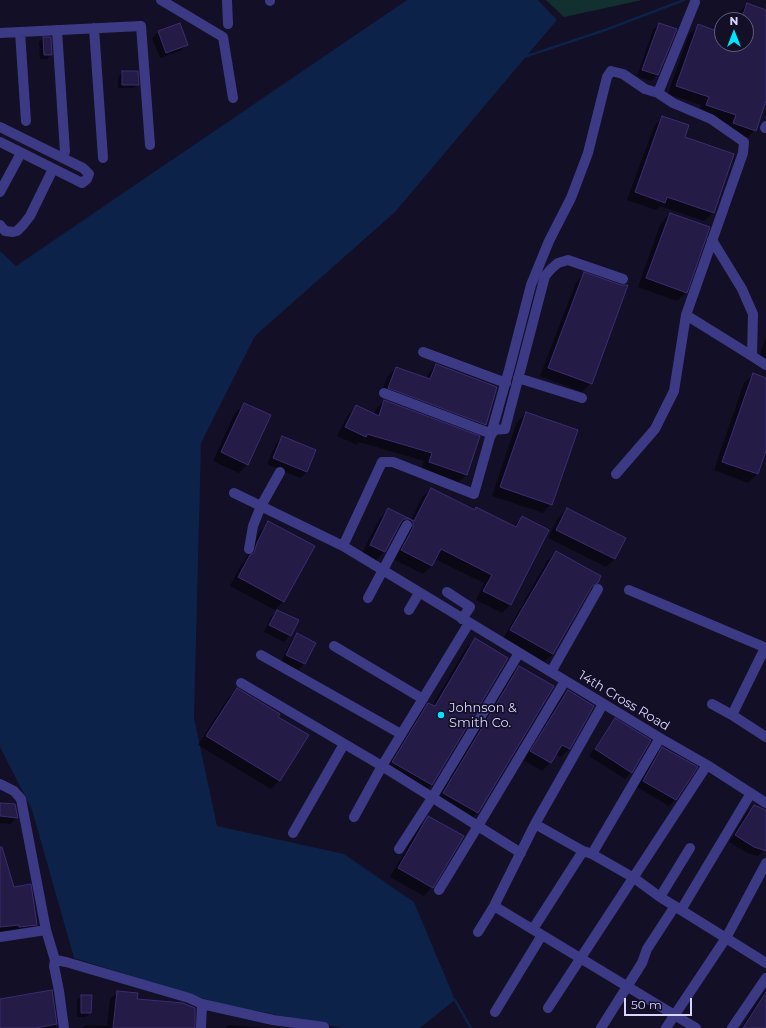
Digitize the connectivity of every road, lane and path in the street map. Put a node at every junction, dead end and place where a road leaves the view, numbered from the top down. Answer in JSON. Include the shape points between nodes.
{"nodes":[{"id":1,"x":161,"y":0,"type":"edge"},
{"id":2,"x":227,"y":0,"type":"edge"},
{"id":3,"x":695,"y":2,"type":"dead end"},
{"id":4,"x":228,"y":24,"type":"dead end"},
{"id":5,"x":94,"y":28,"type":"junction"},
{"id":6,"x":57,"y":30,"type":"junction"},
{"id":7,"x":20,"y":32,"type":"junction"},
{"id":8,"x":0,"y":33,"type":"edge"},
{"id":9,"x":658,"y":93,"type":"junction"},
{"id":10,"x":233,"y":98,"type":"dead end"},
{"id":11,"x":26,"y":121,"type":"dead end"},
{"id":12,"x":0,"y":127,"type":"edge"},
{"id":13,"x":0,"y":142,"type":"edge"},
{"id":14,"x":150,"y":145,"type":"dead end"},
{"id":15,"x":65,"y":152,"type":"dead end"},
{"id":16,"x":21,"y":153,"type":"junction"},
{"id":17,"x":104,"y":158,"type":"dead end"},
{"id":18,"x":53,"y":169,"type":"junction"},
{"id":19,"x":0,"y":192,"type":"edge"},
{"id":20,"x":0,"y":225,"type":"edge"},
{"id":21,"x":712,"y":240,"type":"junction"},
{"id":22,"x":623,"y":279,"type":"dead end"},
{"id":23,"x":686,"y":315,"type":"junction"},
{"id":24,"x":423,"y":352,"type":"dead end"},
{"id":25,"x":752,"y":356,"type":"junction"},
{"id":26,"x":766,"y":365,"type":"edge"},
{"id":27,"x":518,"y":378,"type":"junction"},
{"id":28,"x":506,"y":383,"type":"junction"},
{"id":29,"x":384,"y":393,"type":"dead end"},
{"id":30,"x":582,"y":398,"type":"dead end"},
{"id":31,"x":492,"y":432,"type":"junction"},
{"id":32,"x":280,"y":472,"type":"dead end"},
{"id":33,"x":616,"y":474,"type":"dead end"},
{"id":34,"x":234,"y":493,"type":"dead end"},
{"id":35,"x":261,"y":506,"type":"junction"},
{"id":36,"x":407,"y":525,"type":"dead end"},
{"id":37,"x":342,"y":546,"type":"junction"},
{"id":38,"x":249,"y":549,"type":"dead end"},
{"id":39,"x":383,"y":571,"type":"junction"},
{"id":40,"x":598,"y":589,"type":"dead end"},
{"id":41,"x":629,"y":590,"type":"dead end"},
{"id":42,"x":448,"y":592,"type":"dead end"},
{"id":43,"x":419,"y":593,"type":"junction"},
{"id":44,"x":368,"y":598,"type":"dead end"},
{"id":45,"x":409,"y":610,"type":"dead end"},
{"id":46,"x":466,"y":621,"type":"junction"},
{"id":47,"x":334,"y":646,"type":"dead end"},
{"id":48,"x":765,"y":648,"type":"edge"},
{"id":49,"x":519,"y":653,"type":"junction"},
{"id":50,"x":261,"y":654,"type":"dead end"},
{"id":51,"x":551,"y":672,"type":"junction"},
{"id":52,"x":565,"y":681,"type":"junction"},
{"id":53,"x":241,"y":683,"type":"dead end"},
{"id":54,"x":423,"y":699,"type":"junction"},
{"id":55,"x":603,"y":704,"type":"junction"},
{"id":56,"x":712,"y":704,"type":"dead end"},
{"id":57,"x":732,"y":716,"type":"junction"},
{"id":58,"x":401,"y":734,"type":"junction"},
{"id":59,"x":766,"y":737,"type":"edge"},
{"id":60,"x":660,"y":738,"type":"junction"},
{"id":61,"x":344,"y":744,"type":"junction"},
{"id":62,"x":707,"y":765,"type":"junction"},
{"id":63,"x":382,"y":766,"type":"junction"},
{"id":64,"x":0,"y":784,"type":"edge"},
{"id":65,"x":751,"y":794,"type":"junction"},
{"id":66,"x":432,"y":798,"type":"junction"},
{"id":67,"x":766,"y":803,"type":"edge"},
{"id":68,"x":354,"y":817,"type":"dead end"},
{"id":69,"x":535,"y":824,"type":"junction"},
{"id":70,"x":478,"y":826,"type":"junction"},
{"id":71,"x":293,"y":833,"type":"dead end"},
{"id":72,"x":690,"y":848,"type":"dead end"},
{"id":73,"x":399,"y":849,"type":"dead end"},
{"id":74,"x":521,"y":853,"type":"junction"},
{"id":75,"x":588,"y":853,"type":"junction"},
{"id":76,"x":766,"y":863,"type":"edge"},
{"id":77,"x":634,"y":878,"type":"junction"},
{"id":78,"x":439,"y":890,"type":"dead end"},
{"id":79,"x":660,"y":897,"type":"junction"},
{"id":80,"x":494,"y":906,"type":"junction"},
{"id":81,"x":678,"y":908,"type":"junction"},
{"id":82,"x":46,"y":930,"type":"junction"},
{"id":83,"x":478,"y":932,"type":"dead end"},
{"id":84,"x":538,"y":932,"type":"junction"},
{"id":85,"x":0,"y":937,"type":"edge"},
{"id":86,"x":726,"y":938,"type":"junction"},
{"id":87,"x":581,"y":958,"type":"junction"},
{"id":88,"x":55,"y":960,"type":"junction"},
{"id":89,"x":766,"y":963,"type":"edge"},
{"id":90,"x":766,"y":978,"type":"edge"},
{"id":91,"x":626,"y":986,"type":"junction"},
{"id":92,"x":202,"y":1004,"type":"junction"},
{"id":93,"x":548,"y":1008,"type":"dead end"},
{"id":94,"x":495,"y":1012,"type":"dead end"},
{"id":95,"x":674,"y":1015,"type":"junction"},
{"id":96,"x":280,"y":1025,"type":"edge"},
{"id":97,"x":64,"y":1028,"type":"edge"},
{"id":98,"x":201,"y":1028,"type":"edge"},
{"id":99,"x":325,"y":1028,"type":"edge"},
{"id":100,"x":602,"y":1028,"type":"edge"},
{"id":101,"x":666,"y":1028,"type":"edge"},
{"id":102,"x":696,"y":1028,"type":"edge"},
{"id":103,"x":732,"y":1028,"type":"edge"}],
"edges":[{"from":1,"to":10,"type":"street","via":[[223,36]]},
{"from":2,"to":4,"type":"street"},
{"from":3,"to":9,"type":"street"},
{"from":5,"to":6,"type":"street"},
{"from":5,"to":14,"type":"street","via":[[141,26]]},
{"from":5,"to":17,"type":"street"},
{"from":6,"to":7,"type":"street"},
{"from":6,"to":15,"type":"street"},
{"from":7,"to":8,"type":"street"},
{"from":7,"to":11,"type":"street"},
{"from":9,"to":21,"type":"street","via":[[673,103],[711,119],[744,142]]},
{"from":9,"to":28,"type":"street","via":[[623,74],[611,71],[607,78],[588,153],[571,198],[549,241],[531,285]]},
{"from":12,"to":18,"type":"street","via":[[83,168],[89,174],[88,179],[82,183]]},
{"from":13,"to":16,"type":"street"},
{"from":16,"to":18,"type":"street"},
{"from":16,"to":19,"type":"street"},
{"from":18,"to":20,"type":"street","via":[[23,225],[13,232],[5,230]]},
{"from":21,"to":23,"type":"street"},
{"from":21,"to":25,"type":"street","via":[[742,289],[753,314]]},
{"from":22,"to":27,"type":"street","via":[[568,260],[558,263],[551,269],[545,276]]},
{"from":23,"to":25,"type":"street"},
{"from":23,"to":33,"type":"street","via":[[674,391],[655,429]]},
{"from":24,"to":28,"type":"street"},
{"from":25,"to":26,"type":"street"},
{"from":27,"to":30,"type":"street"},
{"from":27,"to":31,"type":"street","via":[[505,429]]},
{"from":28,"to":31,"type":"street"},
{"from":29,"to":31,"type":"street"},
{"from":31,"to":37,"type":"street","via":[[474,494],[393,462],[382,462]]},
{"from":32,"to":35,"type":"street"},
{"from":34,"to":35,"type":"street","name":"14th Cross Road"},
{"from":35,"to":37,"type":"street","name":"14th Cross Road"},
{"from":35,"to":38,"type":"street","via":[[253,526]]},
{"from":36,"to":39,"type":"street"},
{"from":37,"to":39,"type":"street","name":"14th Cross Road"},
{"from":39,"to":43,"type":"street","name":"14th Cross Road"},
{"from":39,"to":44,"type":"street"},
{"from":40,"to":51,"type":"street"},
{"from":41,"to":48,"type":"street"},
{"from":42,"to":46,"type":"street","via":[[470,607]]},
{"from":43,"to":45,"type":"street"},
{"from":43,"to":46,"type":"street","name":"14th Cross Road"},
{"from":46,"to":49,"type":"street","name":"14th Cross Road"},
{"from":46,"to":54,"type":"street"},
{"from":47,"to":54,"type":"street"},
{"from":48,"to":57,"type":"street"},
{"from":49,"to":51,"type":"street","name":"14th Cross Road"},
{"from":49,"to":66,"type":"street"},
{"from":50,"to":58,"type":"street"},
{"from":51,"to":52,"type":"street","name":"14th Cross Road"},
{"from":52,"to":55,"type":"street","name":"14th Cross Road"},
{"from":52,"to":70,"type":"street"},
{"from":53,"to":61,"type":"street"},
{"from":54,"to":58,"type":"street"},
{"from":55,"to":60,"type":"street","name":"14th Cross Road"},
{"from":55,"to":69,"type":"street"},
{"from":56,"to":57,"type":"street"},
{"from":57,"to":59,"type":"street"},
{"from":58,"to":63,"type":"street"},
{"from":60,"to":62,"type":"street","name":"14th Cross Road"},
{"from":60,"to":75,"type":"street"},
{"from":61,"to":63,"type":"street"},
{"from":61,"to":71,"type":"street"},
{"from":62,"to":65,"type":"street","name":"14th Cross Road"},
{"from":62,"to":77,"type":"street"},
{"from":63,"to":66,"type":"street"},
{"from":63,"to":68,"type":"street"},
{"from":64,"to":82,"type":"street","via":[[14,791],[21,799]]},
{"from":65,"to":67,"type":"street","name":"14th Cross Road"},
{"from":65,"to":81,"type":"street"},
{"from":66,"to":70,"type":"street"},
{"from":66,"to":73,"type":"street"},
{"from":69,"to":74,"type":"street"},
{"from":69,"to":75,"type":"street"},
{"from":70,"to":74,"type":"street"},
{"from":70,"to":78,"type":"street"},
{"from":72,"to":79,"type":"street"},
{"from":74,"to":80,"type":"street"},
{"from":75,"to":77,"type":"street"},
{"from":75,"to":84,"type":"street"},
{"from":76,"to":86,"type":"street"},
{"from":77,"to":79,"type":"street"},
{"from":77,"to":87,"type":"street"},
{"from":79,"to":81,"type":"street"},
{"from":80,"to":83,"type":"street"},
{"from":80,"to":84,"type":"street"},
{"from":81,"to":86,"type":"street"},
{"from":81,"to":91,"type":"street","via":[[647,949],[642,963]]},
{"from":82,"to":85,"type":"street"},
{"from":82,"to":88,"type":"street"},
{"from":84,"to":87,"type":"street"},
{"from":84,"to":94,"type":"street"},
{"from":86,"to":89,"type":"street"},
{"from":86,"to":95,"type":"street"},
{"from":87,"to":91,"type":"street"},
{"from":87,"to":93,"type":"street"},
{"from":88,"to":92,"type":"street","via":[[166,991]]},
{"from":88,"to":97,"type":"street"},
{"from":90,"to":103,"type":"street"},
{"from":91,"to":95,"type":"street"},
{"from":91,"to":100,"type":"street"},
{"from":92,"to":96,"type":"street"},
{"from":92,"to":98,"type":"street"},
{"from":95,"to":101,"type":"street"},
{"from":95,"to":102,"type":"street"},
{"from":96,"to":99,"type":"street"}]}
